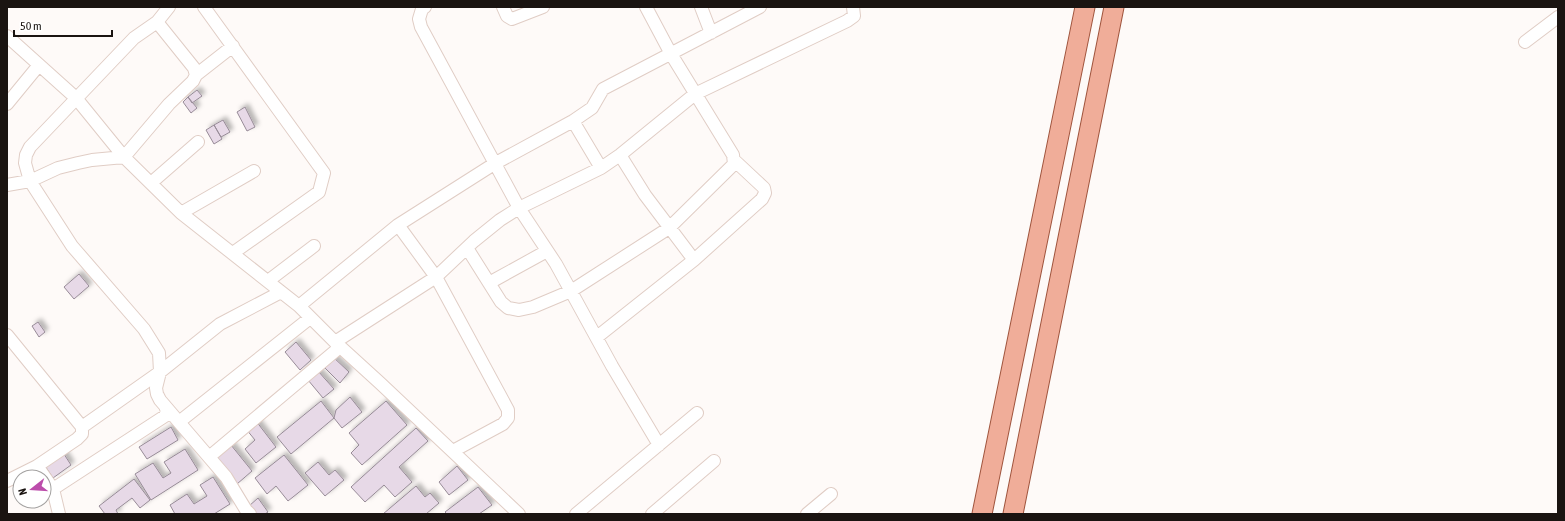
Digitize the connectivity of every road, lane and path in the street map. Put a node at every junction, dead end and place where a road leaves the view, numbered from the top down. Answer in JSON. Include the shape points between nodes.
{"nodes":[{"id":1,"x":169,"y":7,"type":"edge"},
{"id":2,"x":204,"y":7,"type":"edge"},
{"id":3,"x":425,"y":7,"type":"edge"},
{"id":4,"x":503,"y":7,"type":"edge"},
{"id":5,"x":543,"y":7,"type":"edge"},
{"id":6,"x":646,"y":7,"type":"edge"},
{"id":7,"x":701,"y":7,"type":"edge"},
{"id":8,"x":760,"y":7,"type":"edge"},
{"id":9,"x":853,"y":7,"type":"edge"},
{"id":10,"x":1084,"y":7,"type":"edge"},
{"id":11,"x":1114,"y":7,"type":"edge"},
{"id":12,"x":1558,"y":17,"type":"edge"},
{"id":13,"x":157,"y":22,"type":"junction"},
{"id":14,"x":711,"y":33,"type":"junction"},
{"id":15,"x":7,"y":36,"type":"edge"},
{"id":16,"x":1525,"y":42,"type":"dead end"},
{"id":17,"x":233,"y":46,"type":"junction"},
{"id":18,"x":671,"y":54,"type":"junction"},
{"id":19,"x":39,"y":65,"type":"junction"},
{"id":20,"x":196,"y":75,"type":"junction"},
{"id":21,"x":695,"y":94,"type":"junction"},
{"id":22,"x":76,"y":98,"type":"junction"},
{"id":23,"x":7,"y":104,"type":"edge"},
{"id":24,"x":573,"y":121,"type":"junction"},
{"id":25,"x":198,"y":142,"type":"dead end"},
{"id":26,"x":620,"y":155,"type":"junction"},
{"id":27,"x":124,"y":157,"type":"junction"},
{"id":28,"x":734,"y":160,"type":"junction"},
{"id":29,"x":494,"y":164,"type":"junction"},
{"id":30,"x":601,"y":168,"type":"junction"},
{"id":31,"x":254,"y":171,"type":"dead end"},
{"id":32,"x":30,"y":180,"type":"junction"},
{"id":33,"x":151,"y":183,"type":"junction"},
{"id":34,"x":7,"y":185,"type":"edge"},
{"id":35,"x":325,"y":190,"type":"dead end"},
{"id":36,"x":519,"y":208,"type":"junction"},
{"id":37,"x":181,"y":213,"type":"junction"},
{"id":38,"x":398,"y":225,"type":"junction"},
{"id":39,"x":669,"y":228,"type":"junction"},
{"id":40,"x":314,"y":246,"type":"dead end"},
{"id":41,"x":467,"y":248,"type":"junction"},
{"id":42,"x":548,"y":251,"type":"junction"},
{"id":43,"x":232,"y":253,"type":"junction"},
{"id":44,"x":694,"y":260,"type":"junction"},
{"id":45,"x":436,"y":277,"type":"junction"},
{"id":46,"x":268,"y":281,"type":"junction"},
{"id":47,"x":489,"y":283,"type":"junction"},
{"id":48,"x":571,"y":291,"type":"junction"},
{"id":49,"x":281,"y":292,"type":"junction"},
{"id":50,"x":299,"y":306,"type":"junction"},
{"id":51,"x":310,"y":318,"type":"junction"},
{"id":52,"x":7,"y":335,"type":"edge"},
{"id":53,"x":597,"y":337,"type":"junction"},
{"id":54,"x":337,"y":345,"type":"junction"},
{"id":55,"x":160,"y":372,"type":"junction"},
{"id":56,"x":166,"y":406,"type":"junction"},
{"id":57,"x":697,"y":413,"type":"dead end"},
{"id":58,"x":180,"y":422,"type":"junction"},
{"id":59,"x":82,"y":427,"type":"junction"},
{"id":60,"x":659,"y":445,"type":"junction"},
{"id":61,"x":453,"y":451,"type":"junction"},
{"id":62,"x":208,"y":457,"type":"junction"},
{"id":63,"x":714,"y":461,"type":"dead end"},
{"id":64,"x":37,"y":466,"type":"junction"},
{"id":65,"x":7,"y":481,"type":"edge"},
{"id":66,"x":53,"y":489,"type":"junction"},
{"id":67,"x":831,"y":494,"type":"dead end"},
{"id":68,"x":245,"y":513,"type":"edge"},
{"id":69,"x":59,"y":514,"type":"edge"},
{"id":70,"x":519,"y":514,"type":"edge"},
{"id":71,"x":576,"y":514,"type":"edge"},
{"id":72,"x":652,"y":514,"type":"edge"},
{"id":73,"x":807,"y":514,"type":"edge"},
{"id":74,"x":982,"y":514,"type":"edge"},
{"id":75,"x":1013,"y":514,"type":"edge"}],
"edges":[{"from":1,"to":13,"type":"street"},
{"from":2,"to":17,"type":"street"},
{"from":3,"to":29,"type":"street","via":[[419,19],[421,27]]},
{"from":4,"to":5,"type":"street","via":[[507,16],[512,19]]},
{"from":6,"to":18,"type":"street"},
{"from":7,"to":14,"type":"street"},
{"from":8,"to":14,"type":"street"},
{"from":9,"to":21,"type":"street","via":[[854,16],[847,21]]},
{"from":10,"to":74,"type":"main road"},
{"from":11,"to":75,"type":"main road"},
{"from":12,"to":16,"type":"street"},
{"from":13,"to":20,"type":"street","via":[[194,68]]},
{"from":13,"to":22,"type":"street","via":[[134,38]]},
{"from":14,"to":18,"type":"street"},
{"from":15,"to":19,"type":"street"},
{"from":17,"to":20,"type":"street"},
{"from":17,"to":43,"type":"street","via":[[324,173],[319,192]]},
{"from":18,"to":21,"type":"street"},
{"from":18,"to":24,"type":"street","via":[[603,89],[592,108]]},
{"from":19,"to":22,"type":"street"},
{"from":19,"to":23,"type":"street"},
{"from":20,"to":27,"type":"street"},
{"from":21,"to":26,"type":"street"},
{"from":21,"to":28,"type":"street"},
{"from":22,"to":27,"type":"street"},
{"from":22,"to":32,"type":"street","via":[[30,147],[25,163]]},
{"from":24,"to":29,"type":"street"},
{"from":24,"to":30,"type":"street"},
{"from":25,"to":33,"type":"street"},
{"from":26,"to":30,"type":"street"},
{"from":26,"to":39,"type":"street","via":[[644,195]]},
{"from":27,"to":32,"type":"street","via":[[78,163]]},
{"from":27,"to":33,"type":"street"},
{"from":28,"to":39,"type":"street","via":[[734,164]]},
{"from":28,"to":44,"type":"street","via":[[764,188],[765,193],[762,199]]},
{"from":29,"to":36,"type":"street"},
{"from":29,"to":38,"type":"street"},
{"from":30,"to":36,"type":"street"},
{"from":31,"to":37,"type":"street"},
{"from":32,"to":34,"type":"street"},
{"from":32,"to":55,"type":"street","via":[[72,246],[148,335],[159,353]]},
{"from":33,"to":37,"type":"street"},
{"from":35,"to":43,"type":"street"},
{"from":36,"to":41,"type":"street","via":[[500,220]]},
{"from":36,"to":42,"type":"street"},
{"from":37,"to":43,"type":"street"},
{"from":38,"to":45,"type":"street"},
{"from":38,"to":50,"type":"street"},
{"from":39,"to":44,"type":"street"},
{"from":39,"to":48,"type":"street"},
{"from":40,"to":46,"type":"street"},
{"from":41,"to":45,"type":"street"},
{"from":41,"to":47,"type":"street"},
{"from":42,"to":47,"type":"street"},
{"from":42,"to":48,"type":"street"},
{"from":43,"to":46,"type":"street"},
{"from":44,"to":53,"type":"street"},
{"from":45,"to":54,"type":"street"},
{"from":45,"to":61,"type":"street","via":[[508,410],[508,418],[503,424]]},
{"from":46,"to":49,"type":"street"},
{"from":47,"to":48,"type":"street","via":[[501,302],[508,308],[519,310]]},
{"from":48,"to":53,"type":"street"},
{"from":49,"to":50,"type":"street"},
{"from":49,"to":55,"type":"street","via":[[220,324]]},
{"from":50,"to":51,"type":"street"},
{"from":51,"to":54,"type":"street"},
{"from":51,"to":58,"type":"street"},
{"from":52,"to":59,"type":"street"},
{"from":53,"to":60,"type":"street"},
{"from":54,"to":61,"type":"street"},
{"from":54,"to":62,"type":"street"},
{"from":55,"to":56,"type":"street","via":[[157,394]]},
{"from":55,"to":59,"type":"street"},
{"from":56,"to":58,"type":"street"},
{"from":56,"to":66,"type":"street","via":[[166,416]]},
{"from":57,"to":60,"type":"street"},
{"from":58,"to":62,"type":"street"},
{"from":59,"to":64,"type":"street","via":[[82,434],[77,439]]},
{"from":60,"to":71,"type":"street"},
{"from":61,"to":70,"type":"street"},
{"from":62,"to":68,"type":"street","via":[[226,477]]},
{"from":63,"to":72,"type":"street"},
{"from":64,"to":65,"type":"street"},
{"from":64,"to":66,"type":"street"},
{"from":66,"to":69,"type":"street"},
{"from":67,"to":73,"type":"street"}]}
